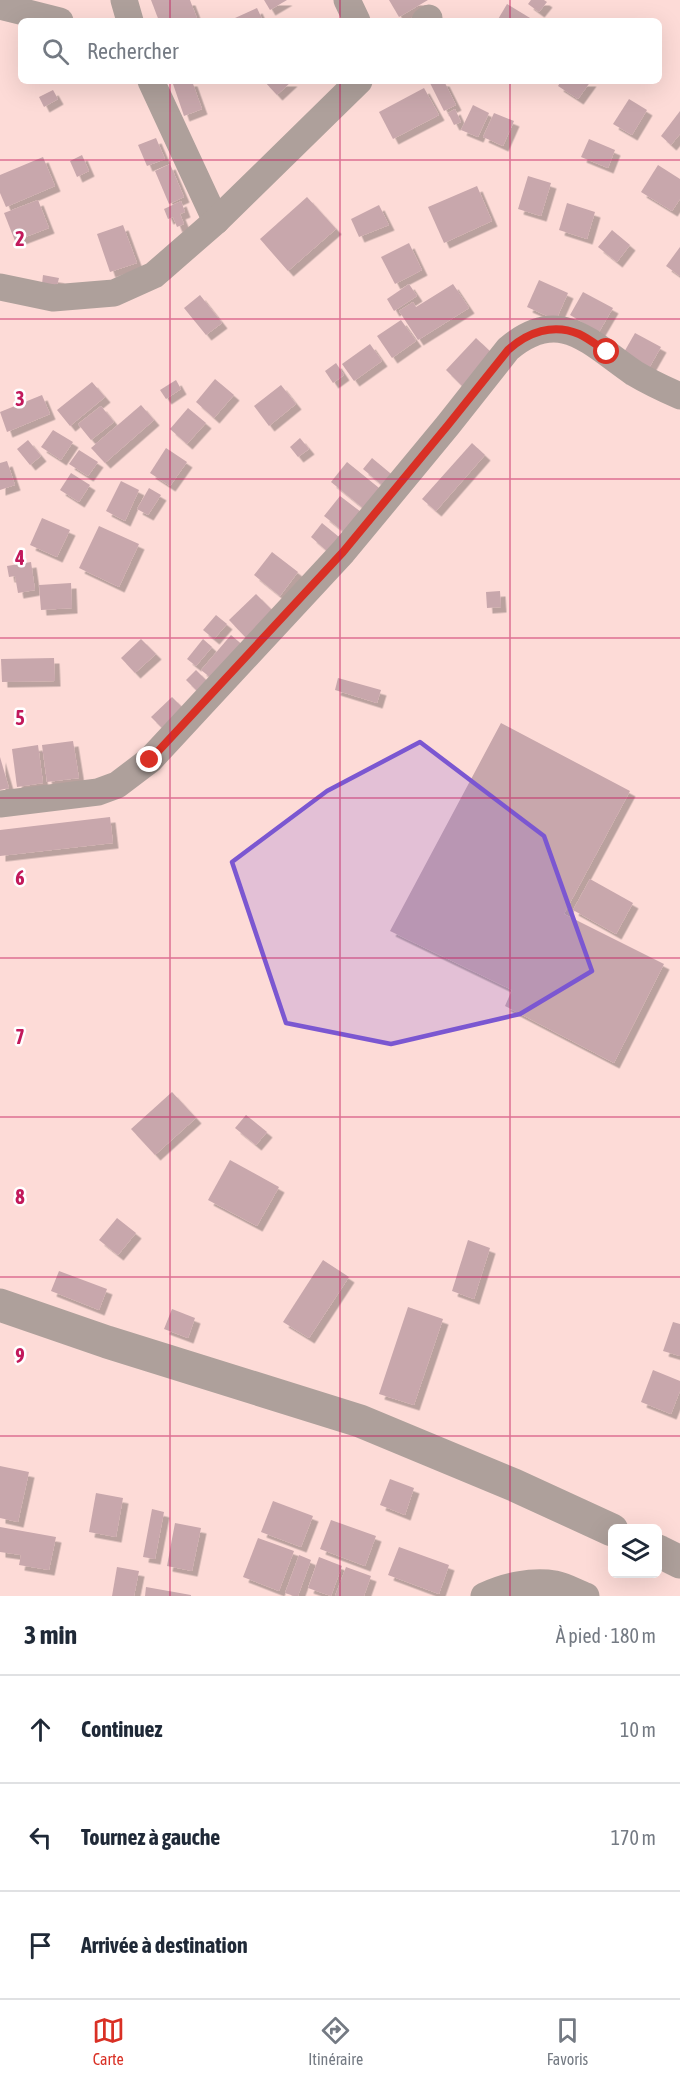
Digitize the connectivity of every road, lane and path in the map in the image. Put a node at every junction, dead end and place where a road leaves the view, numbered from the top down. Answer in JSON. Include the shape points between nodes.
{"nodes":[{"id":1,"x":124,"y":0,"type":"edge"},
{"id":2,"x":347,"y":0,"type":"edge"},
{"id":3,"x":0,"y":6,"type":"edge"},
{"id":4,"x":48,"y":18,"type":"edge"},
{"id":5,"x":129,"y":18,"type":"edge"},
{"id":6,"x":356,"y":18,"type":"edge"},
{"id":7,"x":152,"y":84,"type":"edge"},
{"id":8,"x":356,"y":84,"type":"edge"},
{"id":9,"x":216,"y":221,"type":"junction"},
{"id":10,"x":0,"y":287,"type":"edge"},
{"id":11,"x":680,"y":396,"type":"edge"},
{"id":12,"x":0,"y":804,"type":"edge"},
{"id":13,"x":0,"y":1305,"type":"edge"},
{"id":14,"x":608,"y":1528,"type":"edge"},
{"id":15,"x":662,"y":1553,"type":"edge"},
{"id":16,"x":680,"y":1562,"type":"edge"},
{"id":17,"x":484,"y":1596,"type":"edge"},
{"id":18,"x":586,"y":1596,"type":"edge"}],
"edges":[{"from":1,"to":5,"type":"street"},
{"from":2,"to":6,"type":"street"},
{"from":3,"to":4,"type":"street"},
{"from":7,"to":9,"type":"street"},
{"from":8,"to":9,"type":"street"},
{"from":9,"to":10,"type":"street","via":[[154,275],[114,293],[53,298]]},
{"from":11,"to":12,"type":"street","via":[[634,373],[579,334],[548,330],[520,339],[343,552],[150,760],[117,785],[98,792]]},
{"from":13,"to":14,"type":"street","via":[[360,1421]]},
{"from":15,"to":16,"type":"street"},
{"from":17,"to":18,"type":"street","via":[[499,1589],[541,1583],[557,1584]]}]}
